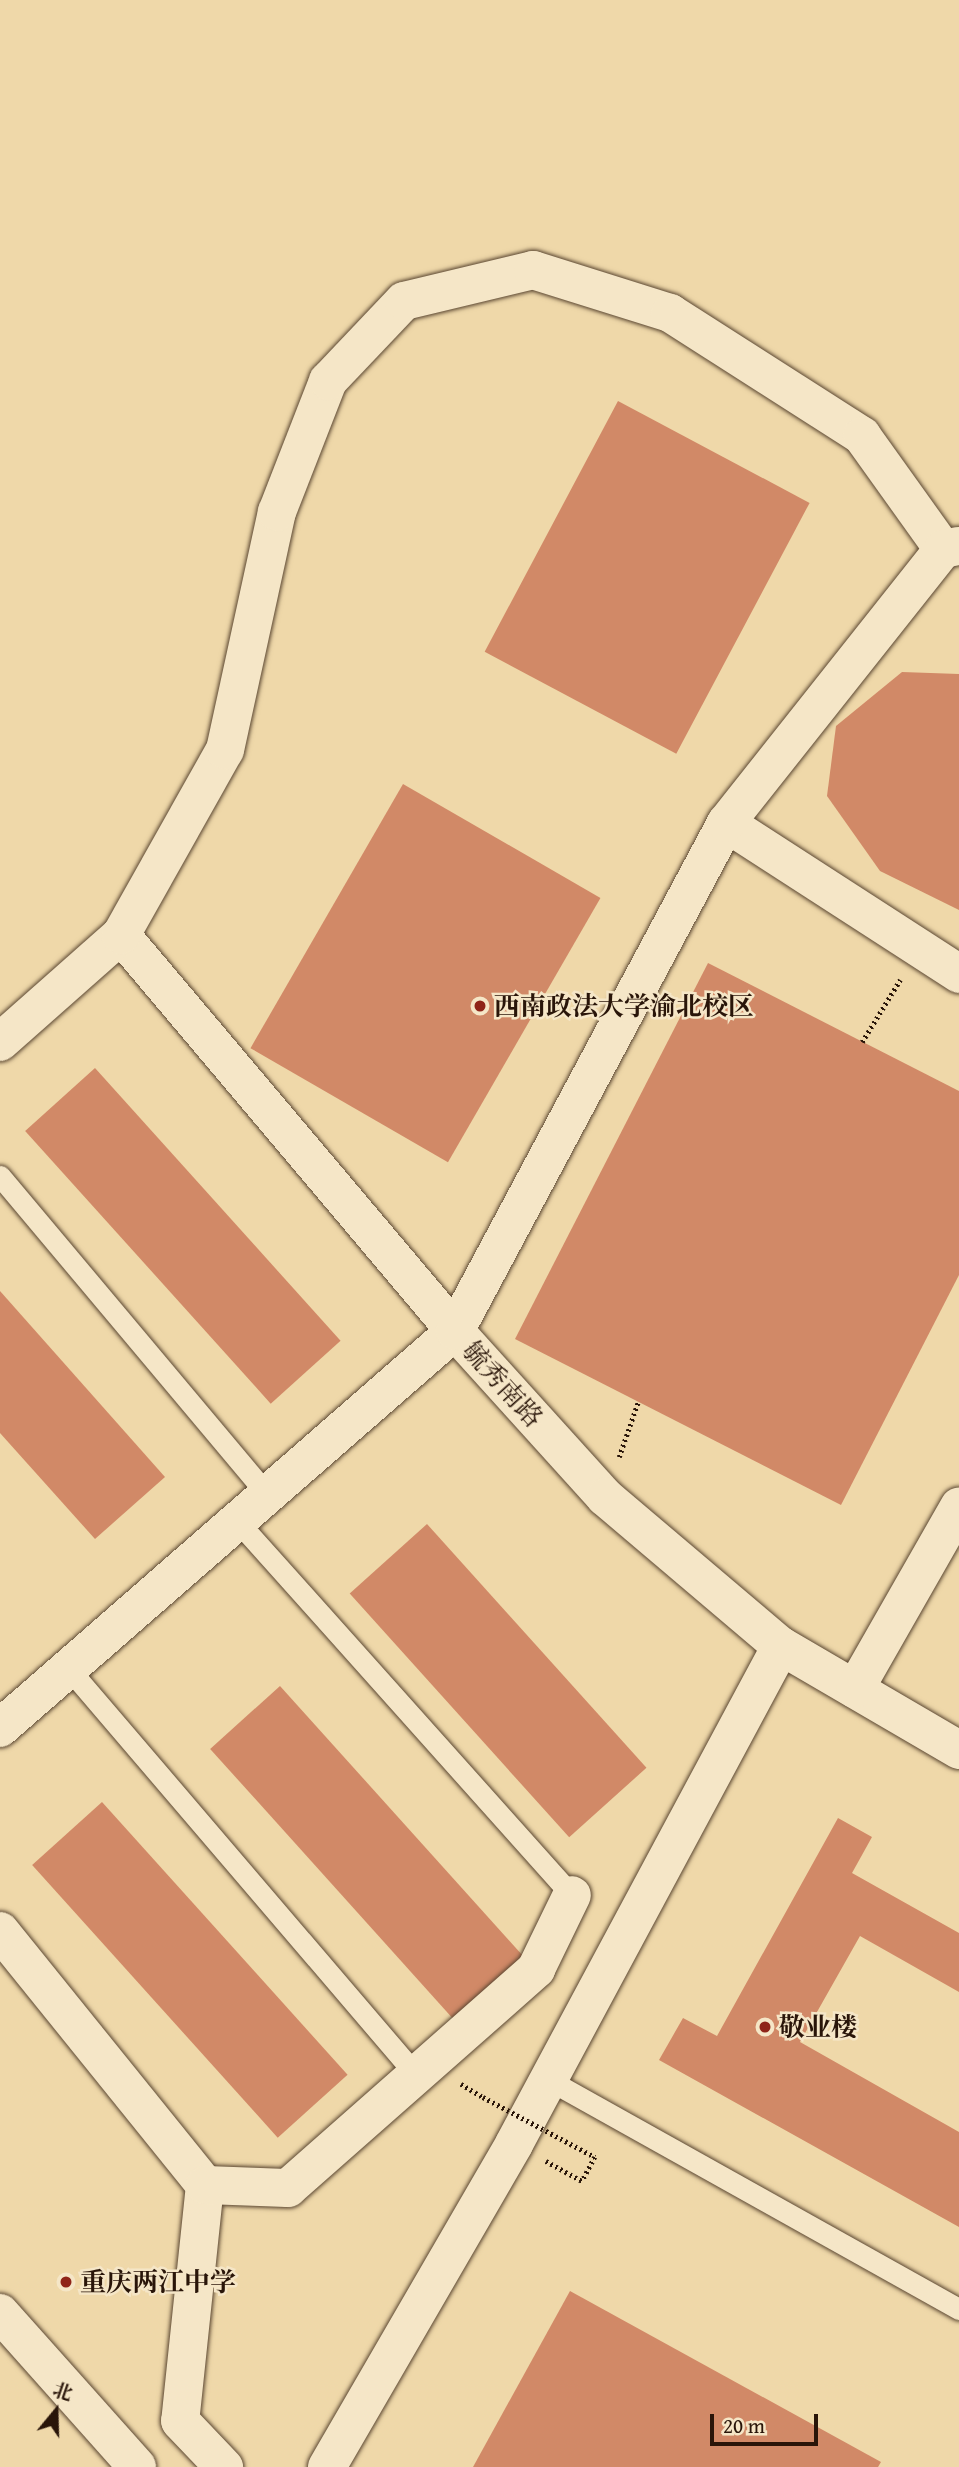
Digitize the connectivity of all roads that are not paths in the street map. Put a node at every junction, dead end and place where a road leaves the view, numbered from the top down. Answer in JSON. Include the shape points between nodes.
{"nodes":[{"id":1,"x":951,"y":548,"type":"edge"},
{"id":2,"x":726,"y":823,"type":"junction"},
{"id":3,"x":121,"y":935,"type":"junction"},
{"id":4,"x":959,"y":974,"type":"edge"},
{"id":5,"x":0,"y":1042,"type":"edge"},
{"id":6,"x":0,"y":1176,"type":"edge"},
{"id":7,"x":455,"y":1331,"type":"junction"},
{"id":8,"x":269,"y":1497,"type":"junction"},
{"id":9,"x":959,"y":1507,"type":"edge"},
{"id":10,"x":239,"y":1523,"type":"junction"},
{"id":11,"x":781,"y":1646,"type":"junction"},
{"id":12,"x":68,"y":1669,"type":"junction"},
{"id":13,"x":855,"y":1689,"type":"junction"},
{"id":14,"x":0,"y":1728,"type":"edge"},
{"id":15,"x":959,"y":1750,"type":"edge"},
{"id":16,"x":572,"y":1895,"type":"joint"},
{"id":17,"x":0,"y":1931,"type":"edge"},
{"id":18,"x":417,"y":2076,"type":"junction"},
{"id":19,"x":549,"y":2080,"type":"junction"},
{"id":20,"x":205,"y":2185,"type":"junction"},
{"id":21,"x":959,"y":2309,"type":"edge"},
{"id":22,"x":0,"y":2313,"type":"edge"},
{"id":23,"x":137,"y":2467,"type":"edge"},
{"id":24,"x":224,"y":2467,"type":"edge"},
{"id":25,"x":327,"y":2467,"type":"edge"}],
"edges":[{"from":1,"to":2,"type":"street"},
{"from":1,"to":3,"type":"street","via":[[862,436],[670,313],[533,270],[404,301],[328,382],[277,512],[225,750]]},
{"from":2,"to":4,"type":"street"},
{"from":2,"to":7,"type":"street"},
{"from":3,"to":5,"type":"street"},
{"from":3,"to":7,"type":"street","name":"毓秀南路"},
{"from":6,"to":8,"type":"lane"},
{"from":7,"to":8,"type":"street"},
{"from":7,"to":11,"type":"street","name":"毓秀南路","via":[[605,1497]]},
{"from":8,"to":10,"type":"street"},
{"from":9,"to":13,"type":"street"},
{"from":10,"to":12,"type":"street"},
{"from":10,"to":16,"type":"lane"},
{"from":11,"to":13,"type":"street","name":"毓秀南路"},
{"from":11,"to":19,"type":"street"},
{"from":12,"to":14,"type":"street"},
{"from":12,"to":18,"type":"lane"},
{"from":13,"to":15,"type":"street","name":"毓秀南路"},
{"from":16,"to":18,"type":"street","via":[[536,1969]]},
{"from":17,"to":20,"type":"street"},
{"from":18,"to":20,"type":"street","via":[[288,2188]]},
{"from":19,"to":21,"type":"lane"},
{"from":19,"to":25,"type":"street"},
{"from":20,"to":24,"type":"street","via":[[180,2421]]},
{"from":22,"to":23,"type":"street"}]}
